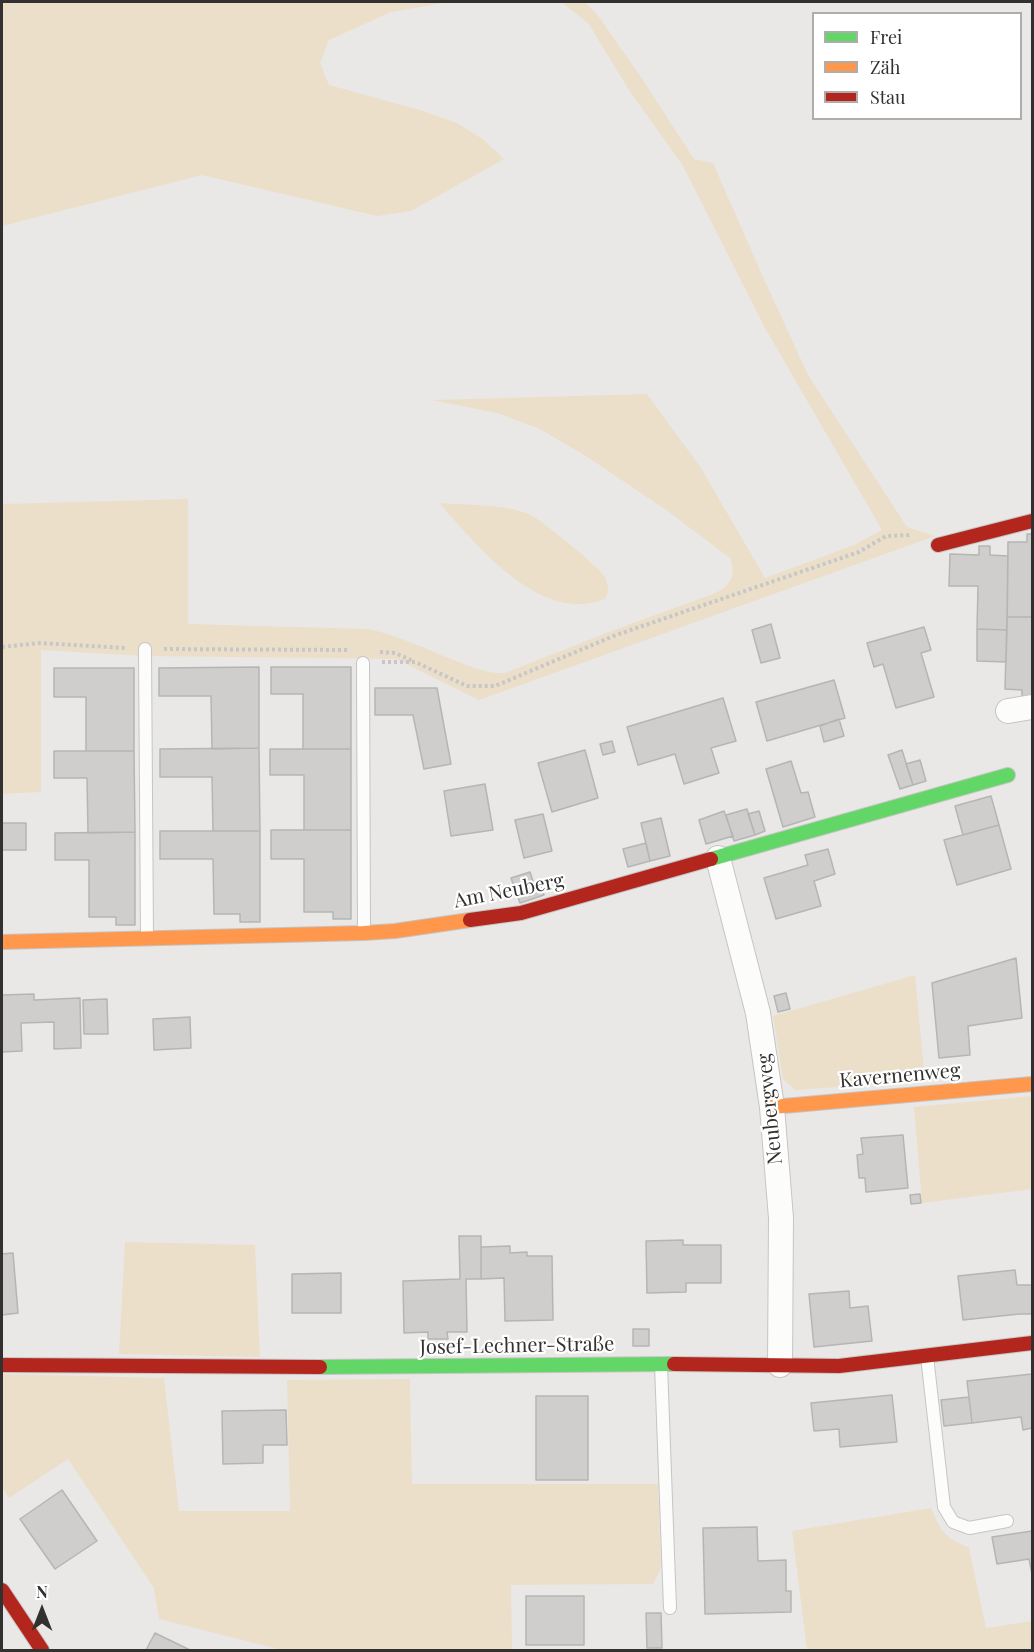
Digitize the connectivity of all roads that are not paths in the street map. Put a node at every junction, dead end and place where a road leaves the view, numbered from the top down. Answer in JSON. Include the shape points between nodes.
{"nodes":[{"id":1,"x":1032,"y":521,"type":"edge"},
{"id":2,"x":938,"y":545,"type":"road end"},
{"id":3,"x":144,"y":649,"type":"road end"},
{"id":4,"x":363,"y":663,"type":"dead end"},
{"id":5,"x":1032,"y":708,"type":"edge"},
{"id":6,"x":1008,"y":711,"type":"dead end"},
{"id":7,"x":1008,"y":775,"type":"dead end"},
{"id":8,"x":718,"y":858,"type":"junction"},
{"id":9,"x":364,"y":933,"type":"junction"},
{"id":10,"x":147,"y":939,"type":"junction"},
{"id":11,"x":2,"y":942,"type":"edge"},
{"id":12,"x":1032,"y":1084,"type":"edge"},
{"id":13,"x":772,"y":1107,"type":"junction"},
{"id":14,"x":1032,"y":1343,"type":"edge"},
{"id":15,"x":927,"y":1355,"type":"junction"},
{"id":16,"x":661,"y":1364,"type":"junction"},
{"id":17,"x":2,"y":1365,"type":"edge"},
{"id":18,"x":780,"y":1365,"type":"junction"},
{"id":19,"x":1006,"y":1521,"type":"dead end"},
{"id":20,"x":2,"y":1590,"type":"edge"},
{"id":21,"x":670,"y":1608,"type":"dead end"},
{"id":22,"x":42,"y":1650,"type":"edge"}],
"edges":[{"from":1,"to":2,"type":"street"},
{"from":3,"to":10,"type":"lane"},
{"from":4,"to":9,"type":"lane"},
{"from":5,"to":6,"type":"street"},
{"from":7,"to":8,"type":"street","name":"Am Neuberg"},
{"from":8,"to":9,"type":"street","name":"Am Neuberg","via":[[521,913]]},
{"from":8,"to":13,"type":"street","name":"Neubergweg","via":[[758,1013]]},
{"from":9,"to":10,"type":"street","name":"Am Neuberg"},
{"from":10,"to":11,"type":"street","name":"Am Neuberg"},
{"from":12,"to":13,"type":"street","name":"Kavernenweg"},
{"from":13,"to":18,"type":"street","name":"Neubergweg","via":[[781,1218]]},
{"from":14,"to":15,"type":"street","name":"Josef-Lechner-Straße"},
{"from":15,"to":18,"type":"street","name":"Josef-Lechner-Straße","via":[[839,1366]]},
{"from":15,"to":19,"type":"lane","via":[[945,1507],[953,1522],[969,1528]]},
{"from":16,"to":17,"type":"street","name":"Josef-Lechner-Straße"},
{"from":16,"to":18,"type":"street","name":"Josef-Lechner-Straße"},
{"from":16,"to":21,"type":"lane"},
{"from":20,"to":22,"type":"street"}]}
